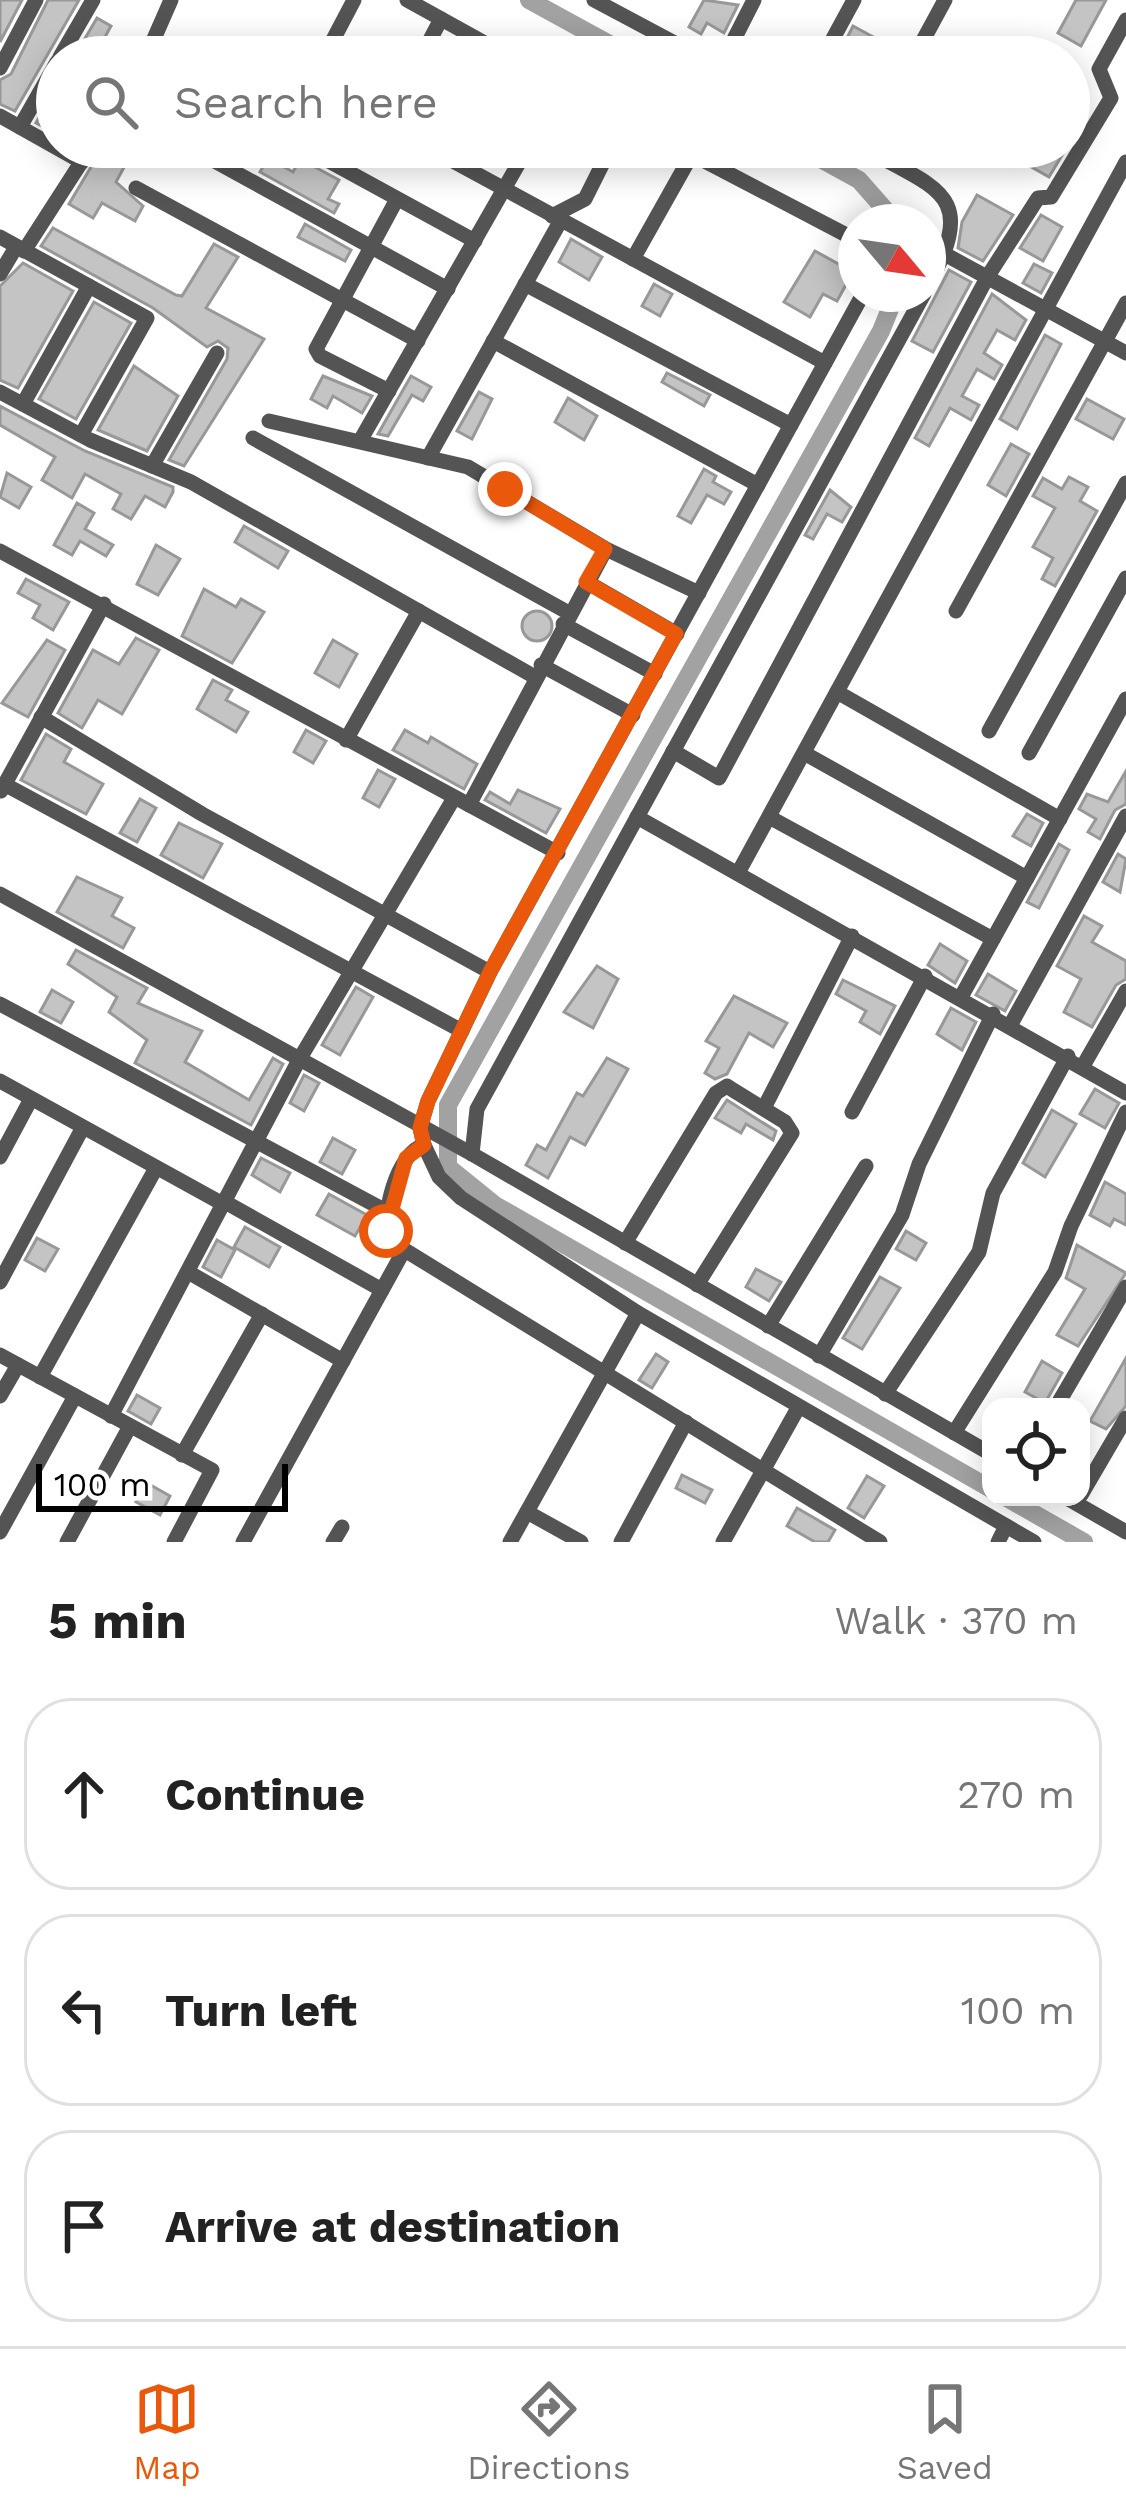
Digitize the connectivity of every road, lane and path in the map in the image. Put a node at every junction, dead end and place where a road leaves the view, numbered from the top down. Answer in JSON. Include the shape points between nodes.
{"nodes":[{"id":1,"x":36,"y":0,"type":"edge"},
{"id":2,"x":93,"y":0,"type":"edge"},
{"id":3,"x":171,"y":0,"type":"edge"},
{"id":4,"x":354,"y":0,"type":"edge"},
{"id":5,"x":407,"y":0,"type":"edge"},
{"id":6,"x":594,"y":0,"type":"edge"},
{"id":7,"x":754,"y":0,"type":"edge"},
{"id":8,"x":854,"y":0,"type":"edge"},
{"id":9,"x":945,"y":0,"type":"edge"},
{"id":10,"x":441,"y":19,"type":"junction"},
{"id":11,"x":1126,"y":20,"type":"edge"},
{"id":12,"x":72,"y":36,"type":"edge"},
{"id":13,"x":155,"y":36,"type":"edge"},
{"id":14,"x":335,"y":36,"type":"edge"},
{"id":15,"x":432,"y":36,"type":"edge"},
{"id":16,"x":469,"y":36,"type":"edge"},
{"id":17,"x":662,"y":36,"type":"edge"},
{"id":18,"x":736,"y":36,"type":"edge"},
{"id":19,"x":834,"y":36,"type":"edge"},
{"id":20,"x":925,"y":36,"type":"edge"},
{"id":21,"x":0,"y":68,"type":"edge"},
{"id":22,"x":36,"y":99,"type":"edge"},
{"id":23,"x":0,"y":116,"type":"edge"},
{"id":24,"x":20,"y":128,"type":"junction"},
{"id":25,"x":1090,"y":133,"type":"edge"},
{"id":26,"x":36,"y":137,"type":"edge"},
{"id":27,"x":1126,"y":162,"type":"edge"},
{"id":28,"x":78,"y":168,"type":"edge"},
{"id":29,"x":227,"y":168,"type":"edge"},
{"id":30,"x":341,"y":168,"type":"edge"},
{"id":31,"x":468,"y":168,"type":"edge"},
{"id":32,"x":516,"y":168,"type":"edge"},
{"id":33,"x":600,"y":168,"type":"edge"},
{"id":34,"x":677,"y":168,"type":"edge"},
{"id":35,"x":718,"y":168,"type":"edge"},
{"id":36,"x":898,"y":168,"type":"edge"},
{"id":37,"x":1069,"y":168,"type":"edge"},
{"id":38,"x":136,"y":188,"type":"dead end"},
{"id":39,"x":504,"y":190,"type":"junction"},
{"id":40,"x":398,"y":199,"type":"junction"},
{"id":41,"x":556,"y":218,"type":"junction"},
{"id":42,"x":838,"y":231,"type":"edge"},
{"id":43,"x":0,"y":237,"type":"edge"},
{"id":44,"x":475,"y":241,"type":"junction"},
{"id":45,"x":370,"y":246,"type":"junction"},
{"id":46,"x":20,"y":249,"type":"junction"},
{"id":47,"x":946,"y":253,"type":"joint"},
{"id":48,"x":633,"y":260,"type":"junction"},
{"id":49,"x":0,"y":274,"type":"edge"},
{"id":50,"x":988,"y":276,"type":"junction"},
{"id":51,"x":525,"y":284,"type":"junction"},
{"id":52,"x":89,"y":286,"type":"junction"},
{"id":53,"x":448,"y":289,"type":"junction"},
{"id":54,"x":341,"y":299,"type":"junction"},
{"id":55,"x":1126,"y":303,"type":"edge"},
{"id":56,"x":1046,"y":308,"type":"junction"},
{"id":57,"x":853,"y":312,"type":"edge"},
{"id":58,"x":914,"y":312,"type":"edge"},
{"id":59,"x":418,"y":341,"type":"junction"},
{"id":60,"x":493,"y":341,"type":"junction"},
{"id":61,"x":1105,"y":341,"type":"junction"},
{"id":62,"x":1126,"y":352,"type":"edge"},
{"id":63,"x":217,"y":353,"type":"dead end"},
{"id":64,"x":825,"y":363,"type":"junction"},
{"id":65,"x":389,"y":391,"type":"junction"},
{"id":66,"x":0,"y":392,"type":"edge"},
{"id":67,"x":23,"y":404,"type":"junction"},
{"id":68,"x":269,"y":421,"type":"dead end"},
{"id":69,"x":791,"y":425,"type":"junction"},
{"id":70,"x":81,"y":435,"type":"junction"},
{"id":71,"x":254,"y":439,"type":"dead end"},
{"id":72,"x":360,"y":442,"type":"junction"},
{"id":73,"x":428,"y":458,"type":"junction"},
{"id":74,"x":152,"y":466,"type":"junction"},
{"id":75,"x":1126,"y":483,"type":"edge"},
{"id":76,"x":758,"y":485,"type":"junction"},
{"id":77,"x":605,"y":549,"type":"junction"},
{"id":78,"x":0,"y":551,"type":"edge"},
{"id":79,"x":1126,"y":578,"type":"edge"},
{"id":80,"x":586,"y":582,"type":"junction"},
{"id":81,"x":699,"y":593,"type":"junction"},
{"id":82,"x":104,"y":604,"type":"junction"},
{"id":83,"x":956,"y":610,"type":"dead end"},
{"id":84,"x":419,"y":611,"type":"junction"},
{"id":85,"x":566,"y":619,"type":"junction"},
{"id":86,"x":676,"y":634,"type":"junction"},
{"id":87,"x":538,"y":671,"type":"junction"},
{"id":88,"x":655,"y":674,"type":"junction"},
{"id":89,"x":837,"y":692,"type":"junction"},
{"id":90,"x":1126,"y":698,"type":"edge"},
{"id":91,"x":633,"y":715,"type":"junction"},
{"id":92,"x":41,"y":717,"type":"junction"},
{"id":93,"x":989,"y":730,"type":"dead end"},
{"id":94,"x":346,"y":740,"type":"junction"},
{"id":95,"x":674,"y":752,"type":"junction"},
{"id":96,"x":804,"y":753,"type":"junction"},
{"id":97,"x":1029,"y":753,"type":"dead end"},
{"id":98,"x":2,"y":788,"type":"edge"},
{"id":99,"x":461,"y":801,"type":"junction"},
{"id":100,"x":1126,"y":816,"type":"edge"},
{"id":101,"x":638,"y":817,"type":"junction"},
{"id":102,"x":769,"y":817,"type":"junction"},
{"id":103,"x":1060,"y":819,"type":"junction"},
{"id":104,"x":558,"y":853,"type":"junction"},
{"id":105,"x":738,"y":873,"type":"junction"},
{"id":106,"x":1027,"y":878,"type":"junction"},
{"id":107,"x":0,"y":894,"type":"edge"},
{"id":108,"x":382,"y":915,"type":"junction"},
{"id":109,"x":852,"y":936,"type":"junction"},
{"id":110,"x":993,"y":939,"type":"junction"},
{"id":111,"x":352,"y":971,"type":"junction"},
{"id":112,"x":490,"y":972,"type":"junction"},
{"id":113,"x":925,"y":976,"type":"junction"},
{"id":114,"x":1126,"y":992,"type":"edge"},
{"id":115,"x":962,"y":997,"type":"junction"},
{"id":116,"x":0,"y":1004,"type":"edge"},
{"id":117,"x":993,"y":1014,"type":"junction"},
{"id":118,"x":1011,"y":1024,"type":"junction"},
{"id":119,"x":462,"y":1031,"type":"junction"},
{"id":120,"x":1067,"y":1056,"type":"junction"},
{"id":121,"x":299,"y":1060,"type":"junction"},
{"id":122,"x":1083,"y":1066,"type":"junction"},
{"id":123,"x":0,"y":1081,"type":"edge"},
{"id":124,"x":1126,"y":1093,"type":"edge"},
{"id":125,"x":31,"y":1099,"type":"junction"},
{"id":126,"x":764,"y":1108,"type":"junction"},
{"id":127,"x":852,"y":1112,"type":"dead end"},
{"id":128,"x":1126,"y":1112,"type":"edge"},
{"id":129,"x":82,"y":1129,"type":"junction"},
{"id":130,"x":425,"y":1135,"type":"junction"},
{"id":131,"x":255,"y":1144,"type":"junction"},
{"id":132,"x":469,"y":1154,"type":"junction"},
{"id":133,"x":0,"y":1157,"type":"edge"},
{"id":134,"x":866,"y":1166,"type":"dead end"},
{"id":135,"x":156,"y":1168,"type":"junction"},
{"id":136,"x":224,"y":1203,"type":"junction"},
{"id":137,"x":388,"y":1212,"type":"junction"},
{"id":138,"x":625,"y":1244,"type":"junction"},
{"id":139,"x":404,"y":1252,"type":"junction"},
{"id":140,"x":188,"y":1272,"type":"junction"},
{"id":141,"x":0,"y":1282,"type":"edge"},
{"id":142,"x":697,"y":1286,"type":"junction"},
{"id":143,"x":1126,"y":1287,"type":"edge"},
{"id":144,"x":382,"y":1290,"type":"junction"},
{"id":145,"x":638,"y":1313,"type":"junction"},
{"id":146,"x":262,"y":1314,"type":"junction"},
{"id":147,"x":768,"y":1326,"type":"junction"},
{"id":148,"x":0,"y":1355,"type":"edge"},
{"id":149,"x":819,"y":1356,"type":"junction"},
{"id":150,"x":343,"y":1360,"type":"junction"},
{"id":151,"x":18,"y":1365,"type":"junction"},
{"id":152,"x":605,"y":1372,"type":"junction"},
{"id":153,"x":40,"y":1377,"type":"junction"},
{"id":154,"x":885,"y":1394,"type":"junction"},
{"id":155,"x":0,"y":1396,"type":"edge"},
{"id":156,"x":75,"y":1396,"type":"junction"},
{"id":157,"x":1061,"y":1398,"type":"edge"},
{"id":158,"x":798,"y":1408,"type":"junction"},
{"id":159,"x":112,"y":1416,"type":"junction"},
{"id":160,"x":1126,"y":1418,"type":"edge"},
{"id":161,"x":686,"y":1422,"type":"junction"},
{"id":162,"x":130,"y":1426,"type":"junction"},
{"id":163,"x":954,"y":1433,"type":"junction"},
{"id":164,"x":982,"y":1449,"type":"edge"},
{"id":165,"x":182,"y":1455,"type":"junction"},
{"id":166,"x":764,"y":1469,"type":"junction"},
{"id":167,"x":1090,"y":1476,"type":"edge"},
{"id":168,"x":1088,"y":1506,"type":"edge"},
{"id":169,"x":527,"y":1512,"type":"junction"},
{"id":170,"x":1006,"y":1526,"type":"junction"},
{"id":171,"x":0,"y":1532,"type":"edge"},
{"id":172,"x":1126,"y":1532,"type":"edge"},
{"id":173,"x":859,"y":1536,"type":"edge"},
{"id":174,"x":67,"y":1542,"type":"edge"},
{"id":175,"x":174,"y":1542,"type":"edge"},
{"id":176,"x":242,"y":1542,"type":"edge"},
{"id":177,"x":511,"y":1542,"type":"edge"},
{"id":178,"x":581,"y":1542,"type":"edge"},
{"id":179,"x":621,"y":1542,"type":"edge"},
{"id":180,"x":723,"y":1542,"type":"edge"},
{"id":181,"x":880,"y":1542,"type":"edge"},
{"id":182,"x":998,"y":1542,"type":"edge"},
{"id":183,"x":1034,"y":1542,"type":"edge"}],
"edges":[{"from":1,"to":21,"type":"street"},
{"from":2,"to":12,"type":"street"},
{"from":3,"to":13,"type":"street"},
{"from":4,"to":14,"type":"street"},
{"from":5,"to":10,"type":"street"},
{"from":6,"to":17,"type":"street"},
{"from":7,"to":18,"type":"street"},
{"from":8,"to":19,"type":"street"},
{"from":9,"to":20,"type":"street"},
{"from":10,"to":15,"type":"street"},
{"from":10,"to":16,"type":"street"},
{"from":11,"to":25,"type":"street","via":[[1100,68],[1111,98]]},
{"from":22,"to":24,"type":"street"},
{"from":23,"to":24,"type":"street"},
{"from":24,"to":26,"type":"street"},
{"from":27,"to":56,"type":"street"},
{"from":28,"to":46,"type":"street"},
{"from":29,"to":45,"type":"street"},
{"from":30,"to":40,"type":"street"},
{"from":31,"to":39,"type":"street"},
{"from":32,"to":39,"type":"street"},
{"from":33,"to":41,"type":"street","via":[[585,199]]},
{"from":34,"to":48,"type":"street"},
{"from":35,"to":42,"type":"street"},
{"from":36,"to":47,"type":"street","via":[[951,206]]},
{"from":37,"to":50,"type":"street","via":[[1051,197],[1037,198]]},
{"from":38,"to":54,"type":"street"},
{"from":39,"to":41,"type":"street"},
{"from":39,"to":44,"type":"street"},
{"from":40,"to":44,"type":"street"},
{"from":40,"to":45,"type":"street"},
{"from":41,"to":48,"type":"street"},
{"from":41,"to":51,"type":"street"},
{"from":43,"to":46,"type":"street"},
{"from":44,"to":53,"type":"street"},
{"from":45,"to":53,"type":"street"},
{"from":45,"to":54,"type":"street"},
{"from":46,"to":49,"type":"street"},
{"from":46,"to":52,"type":"street"},
{"from":47,"to":50,"type":"street"},
{"from":48,"to":64,"type":"street"},
{"from":50,"to":56,"type":"street"},
{"from":50,"to":95,"type":"street","via":[[719,778]]},
{"from":51,"to":60,"type":"street"},
{"from":51,"to":69,"type":"street"},
{"from":52,"to":67,"type":"street"},
{"from":52,"to":70,"type":"street","via":[[147,318]]},
{"from":53,"to":59,"type":"street"},
{"from":54,"to":59,"type":"street"},
{"from":54,"to":65,"type":"street","via":[[316,353]]},
{"from":55,"to":61,"type":"street"},
{"from":56,"to":61,"type":"street"},
{"from":56,"to":89,"type":"street"},
{"from":57,"to":64,"type":"street"},
{"from":58,"to":95,"type":"street"},
{"from":59,"to":65,"type":"street"},
{"from":60,"to":73,"type":"street"},
{"from":60,"to":76,"type":"street"},
{"from":61,"to":62,"type":"street"},
{"from":61,"to":83,"type":"street"},
{"from":63,"to":74,"type":"street"},
{"from":64,"to":69,"type":"street"},
{"from":65,"to":72,"type":"street"},
{"from":66,"to":67,"type":"street"},
{"from":67,"to":70,"type":"street"},
{"from":68,"to":72,"type":"street"},
{"from":69,"to":76,"type":"street"},
{"from":70,"to":74,"type":"street"},
{"from":71,"to":85,"type":"street"},
{"from":72,"to":73,"type":"street"},
{"from":73,"to":77,"type":"street","via":[[468,467]]},
{"from":74,"to":84,"type":"street"},
{"from":75,"to":93,"type":"street"},
{"from":76,"to":81,"type":"street"},
{"from":77,"to":80,"type":"street"},
{"from":77,"to":81,"type":"street"},
{"from":78,"to":82,"type":"street"},
{"from":79,"to":97,"type":"street"},
{"from":80,"to":85,"type":"street"},
{"from":80,"to":86,"type":"street"},
{"from":81,"to":86,"type":"street"},
{"from":82,"to":92,"type":"street"},
{"from":82,"to":94,"type":"street"},
{"from":84,"to":87,"type":"street"},
{"from":84,"to":94,"type":"street"},
{"from":85,"to":87,"type":"street"},
{"from":85,"to":88,"type":"street"},
{"from":86,"to":88,"type":"street"},
{"from":87,"to":91,"type":"street"},
{"from":87,"to":99,"type":"street"},
{"from":88,"to":91,"type":"street"},
{"from":89,"to":96,"type":"street"},
{"from":89,"to":103,"type":"street"},
{"from":90,"to":103,"type":"street"},
{"from":91,"to":104,"type":"street"},
{"from":92,"to":98,"type":"street"},
{"from":92,"to":108,"type":"street"},
{"from":94,"to":99,"type":"street"},
{"from":95,"to":101,"type":"street"},
{"from":96,"to":102,"type":"street"},
{"from":96,"to":106,"type":"street"},
{"from":98,"to":111,"type":"street"},
{"from":99,"to":104,"type":"street"},
{"from":99,"to":108,"type":"street"},
{"from":100,"to":118,"type":"street"},
{"from":101,"to":105,"type":"street"},
{"from":101,"to":132,"type":"street","via":[[477,1109]]},
{"from":102,"to":105,"type":"street"},
{"from":102,"to":110,"type":"street"},
{"from":103,"to":106,"type":"street"},
{"from":104,"to":112,"type":"street"},
{"from":105,"to":109,"type":"street"},
{"from":106,"to":110,"type":"street"},
{"from":107,"to":121,"type":"street"},
{"from":108,"to":111,"type":"street"},
{"from":108,"to":112,"type":"street"},
{"from":109,"to":113,"type":"street"},
{"from":109,"to":126,"type":"street"},
{"from":110,"to":115,"type":"street"},
{"from":111,"to":119,"type":"street"},
{"from":111,"to":121,"type":"street"},
{"from":112,"to":119,"type":"street"},
{"from":113,"to":115,"type":"street"},
{"from":113,"to":127,"type":"street"},
{"from":114,"to":122,"type":"street"},
{"from":115,"to":117,"type":"street"},
{"from":116,"to":131,"type":"street"},
{"from":117,"to":118,"type":"street"},
{"from":117,"to":149,"type":"street","via":[[902,1215]]},
{"from":118,"to":120,"type":"street"},
{"from":119,"to":130,"type":"street"},
{"from":120,"to":122,"type":"street"},
{"from":120,"to":154,"type":"street","via":[[994,1193],[979,1252]]},
{"from":121,"to":130,"type":"street"},
{"from":121,"to":131,"type":"street"},
{"from":122,"to":124,"type":"street"},
{"from":123,"to":125,"type":"street"},
{"from":125,"to":129,"type":"street"},
{"from":125,"to":133,"type":"street"},
{"from":126,"to":138,"type":"street","via":[[727,1087],[716,1093]]},
{"from":126,"to":142,"type":"street","via":[[792,1132]]},
{"from":128,"to":163,"type":"street","via":[[1055,1272]]},
{"from":129,"to":135,"type":"street"},
{"from":129,"to":141,"type":"street"},
{"from":130,"to":132,"type":"street"},
{"from":130,"to":137,"type":"street","via":[[406,1158]]},
{"from":130,"to":145,"type":"street","via":[[440,1177],[461,1198]]},
{"from":131,"to":136,"type":"street"},
{"from":131,"to":137,"type":"street"},
{"from":132,"to":138,"type":"street"},
{"from":134,"to":147,"type":"street"},
{"from":135,"to":136,"type":"street"},
{"from":135,"to":153,"type":"street"},
{"from":136,"to":140,"type":"street"},
{"from":136,"to":144,"type":"street"},
{"from":137,"to":139,"type":"street","via":[[389,1241]]},
{"from":138,"to":142,"type":"street"},
{"from":139,"to":144,"type":"street"},
{"from":139,"to":152,"type":"street"},
{"from":140,"to":146,"type":"street"},
{"from":140,"to":159,"type":"street"},
{"from":142,"to":147,"type":"street"},
{"from":143,"to":157,"type":"street"},
{"from":144,"to":150,"type":"street"},
{"from":145,"to":152,"type":"street"},
{"from":145,"to":158,"type":"street"},
{"from":146,"to":150,"type":"street"},
{"from":146,"to":165,"type":"street"},
{"from":147,"to":149,"type":"street"},
{"from":148,"to":151,"type":"street"},
{"from":149,"to":154,"type":"street"},
{"from":150,"to":176,"type":"street"},
{"from":151,"to":153,"type":"street"},
{"from":151,"to":155,"type":"street"},
{"from":152,"to":161,"type":"street"},
{"from":152,"to":169,"type":"street"},
{"from":153,"to":156,"type":"street"},
{"from":154,"to":163,"type":"street"},
{"from":156,"to":159,"type":"street"},
{"from":156,"to":171,"type":"street"},
{"from":158,"to":166,"type":"street"},
{"from":158,"to":170,"type":"street"},
{"from":159,"to":162,"type":"street"},
{"from":160,"to":167,"type":"street"},
{"from":161,"to":166,"type":"street"},
{"from":161,"to":179,"type":"street"},
{"from":162,"to":165,"type":"street"},
{"from":162,"to":174,"type":"street"},
{"from":163,"to":164,"type":"street"},
{"from":165,"to":175,"type":"street","via":[[213,1473]]},
{"from":166,"to":173,"type":"street"},
{"from":166,"to":180,"type":"street"},
{"from":168,"to":172,"type":"street"},
{"from":169,"to":177,"type":"street"},
{"from":169,"to":178,"type":"street"},
{"from":170,"to":182,"type":"street"},
{"from":170,"to":183,"type":"street"},
{"from":173,"to":181,"type":"street"}]}
